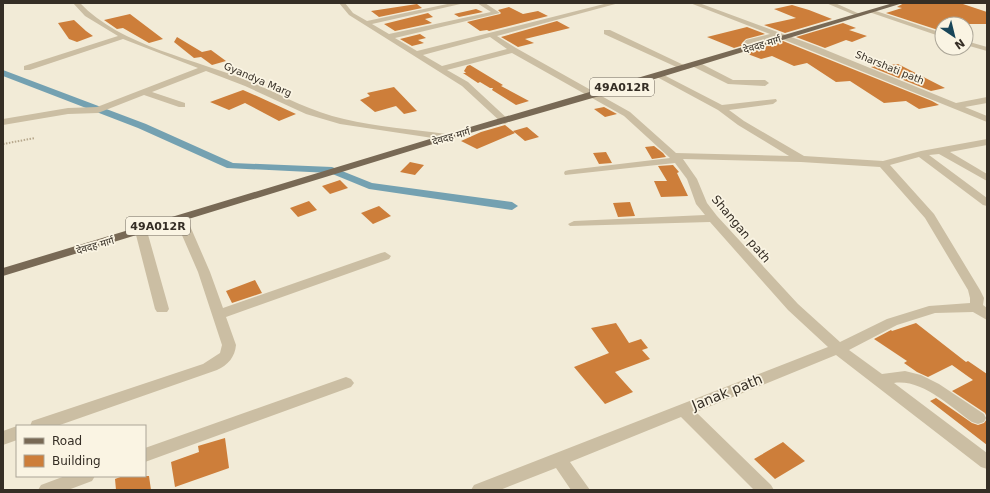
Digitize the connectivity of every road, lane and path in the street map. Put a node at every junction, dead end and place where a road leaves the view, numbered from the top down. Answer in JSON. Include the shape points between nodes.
{"nodes":[{"id":1,"x":76,"y":3,"type":"edge"},
{"id":2,"x":342,"y":3,"type":"edge"},
{"id":3,"x":462,"y":3,"type":"edge"},
{"id":4,"x":480,"y":3,"type":"edge"},
{"id":5,"x":616,"y":3,"type":"edge"},
{"id":6,"x":694,"y":3,"type":"edge"},
{"id":7,"x":828,"y":3,"type":"edge"},
{"id":8,"x":900,"y":3,"type":"edge"},
{"id":9,"x":871,"y":11,"type":"junction"},
{"id":10,"x":859,"y":15,"type":"junction"},
{"id":11,"x":366,"y":23,"type":"junction"},
{"id":12,"x":607,"y":32,"type":"dead end"},
{"id":13,"x":934,"y":32,"type":"edge"},
{"id":14,"x":491,"y":35,"type":"junction"},
{"id":15,"x":780,"y":36,"type":"junction"},
{"id":16,"x":123,"y":37,"type":"junction"},
{"id":17,"x":388,"y":37,"type":"junction"},
{"id":18,"x":974,"y":45,"type":"edge"},
{"id":19,"x":987,"y":49,"type":"edge"},
{"id":20,"x":513,"y":50,"type":"junction"},
{"id":21,"x":416,"y":54,"type":"junction"},
{"id":22,"x":697,"y":65,"type":"junction"},
{"id":23,"x":27,"y":68,"type":"dead end"},
{"id":24,"x":204,"y":68,"type":"junction"},
{"id":25,"x":686,"y":68,"type":"junction"},
{"id":26,"x":441,"y":69,"type":"junction"},
{"id":27,"x":660,"y":75,"type":"junction"},
{"id":28,"x":765,"y":83,"type":"dead end"},
{"id":29,"x":142,"y":92,"type":"junction"},
{"id":30,"x":594,"y":95,"type":"junction"},
{"id":31,"x":773,"y":100,"type":"dead end"},
{"id":32,"x":987,"y":100,"type":"edge"},
{"id":33,"x":182,"y":105,"type":"dead end"},
{"id":34,"x":956,"y":106,"type":"junction"},
{"id":35,"x":721,"y":108,"type":"junction"},
{"id":36,"x":987,"y":119,"type":"edge"},
{"id":37,"x":505,"y":121,"type":"junction"},
{"id":38,"x":3,"y":122,"type":"edge"},
{"id":39,"x":446,"y":137,"type":"junction"},
{"id":40,"x":35,"y":138,"type":"dead end"},
{"id":41,"x":3,"y":144,"type":"edge"},
{"id":42,"x":984,"y":144,"type":"edge"},
{"id":43,"x":940,"y":150,"type":"junction"},
{"id":44,"x":921,"y":154,"type":"junction"},
{"id":45,"x":676,"y":158,"type":"junction"},
{"id":46,"x":801,"y":159,"type":"junction"},
{"id":47,"x":884,"y":164,"type":"junction"},
{"id":48,"x":569,"y":172,"type":"dead end"},
{"id":49,"x":987,"y":178,"type":"edge"},
{"id":50,"x":987,"y":203,"type":"edge"},
{"id":51,"x":713,"y":218,"type":"junction"},
{"id":52,"x":181,"y":219,"type":"junction"},
{"id":53,"x":574,"y":224,"type":"dead end"},
{"id":54,"x":141,"y":231,"type":"junction"},
{"id":55,"x":385,"y":256,"type":"dead end"},
{"id":56,"x":3,"y":272,"type":"edge"},
{"id":57,"x":162,"y":309,"type":"dead end"},
{"id":58,"x":981,"y":311,"type":"edge"},
{"id":59,"x":218,"y":315,"type":"junction"},
{"id":60,"x":838,"y":348,"type":"junction"},
{"id":61,"x":880,"y":380,"type":"junction"},
{"id":62,"x":346,"y":383,"type":"dead end"},
{"id":63,"x":683,"y":409,"type":"junction"},
{"id":64,"x":978,"y":418,"type":"dead end"},
{"id":65,"x":41,"y":425,"type":"edge"},
{"id":66,"x":16,"y":433,"type":"edge"},
{"id":67,"x":3,"y":438,"type":"edge"},
{"id":68,"x":146,"y":455,"type":"edge"},
{"id":69,"x":559,"y":459,"type":"junction"},
{"id":70,"x":987,"y":462,"type":"edge"},
{"id":71,"x":83,"y":477,"type":"edge"},
{"id":72,"x":47,"y":490,"type":"edge"},
{"id":73,"x":480,"y":490,"type":"edge"},
{"id":74,"x":581,"y":490,"type":"edge"},
{"id":75,"x":765,"y":490,"type":"edge"}],
"edges":[{"from":1,"to":16,"type":"street","name":"Gyandya Marg","via":[[102,26]]},
{"from":2,"to":11,"type":"street","via":[[351,14]]},
{"from":3,"to":11,"type":"street"},
{"from":4,"to":17,"type":"street","via":[[497,13]]},
{"from":5,"to":14,"type":"street"},
{"from":6,"to":15,"type":"street","name":"Sharshati path"},
{"from":7,"to":10,"type":"street"},
{"from":8,"to":9,"type":"main road","name":"देवदह मार्ग","number":"49A012R"},
{"from":9,"to":10,"type":"main road","name":"देवदह मार्ग","number":"49A012R"},
{"from":9,"to":13,"type":"street"},
{"from":10,"to":15,"type":"main road","name":"देवदह मार्ग","number":"49A012R"},
{"from":11,"to":17,"type":"street"},
{"from":12,"to":25,"type":"street"},
{"from":14,"to":20,"type":"street","name":"Shangan path"},
{"from":14,"to":21,"type":"street"},
{"from":15,"to":22,"type":"main road","name":"देवदह मार्ग","number":"49A012R"},
{"from":15,"to":34,"type":"street","name":"Sharshati path"},
{"from":16,"to":23,"type":"street"},
{"from":16,"to":24,"type":"street","name":"Gyandya Marg"},
{"from":17,"to":21,"type":"street"},
{"from":18,"to":19,"type":"street"},
{"from":20,"to":26,"type":"street"},
{"from":20,"to":30,"type":"street","name":"Shangan path"},
{"from":21,"to":26,"type":"street"},
{"from":22,"to":25,"type":"main road","name":"देवदह मार्ग","number":"49A012R"},
{"from":22,"to":28,"type":"street","via":[[731,82]]},
{"from":24,"to":29,"type":"street"},
{"from":24,"to":39,"type":"street","name":"Gyandya Marg","via":[[248,84],[309,112],[343,122]]},
{"from":25,"to":27,"type":"main road","name":"देवदह मार्ग","number":"49A012R"},
{"from":26,"to":37,"type":"street","via":[[465,84]]},
{"from":27,"to":30,"type":"main road","name":"देवदह मार्ग","number":"49A012R"},
{"from":27,"to":35,"type":"street"},
{"from":29,"to":33,"type":"street"},
{"from":29,"to":38,"type":"street","via":[[98,110],[68,111]]},
{"from":30,"to":37,"type":"main road","name":"देवदह मार्ग","number":"49A012R"},
{"from":30,"to":45,"type":"street","name":"Shangan path","via":[[627,114]]},
{"from":31,"to":35,"type":"street"},
{"from":32,"to":34,"type":"street"},
{"from":34,"to":36,"type":"street","name":"Sharshati path"},
{"from":35,"to":46,"type":"street"},
{"from":37,"to":39,"type":"main road","name":"देवदह मार्ग","number":"49A012R"},
{"from":39,"to":52,"type":"main road","name":"देवदह मार्ग","number":"49A012R"},
{"from":40,"to":41,"type":"path"},
{"from":42,"to":43,"type":"street"},
{"from":43,"to":44,"type":"street"},
{"from":43,"to":49,"type":"street"},
{"from":44,"to":47,"type":"street"},
{"from":44,"to":50,"type":"street"},
{"from":45,"to":46,"type":"street"},
{"from":45,"to":48,"type":"street"},
{"from":45,"to":51,"type":"street","name":"Shangan path","via":[[692,179],[702,204]]},
{"from":46,"to":47,"type":"street"},
{"from":47,"to":58,"type":"street","via":[[930,216],[974,290]]},
{"from":51,"to":53,"type":"street"},
{"from":51,"to":60,"type":"street","name":"Shangan path","via":[[793,307]]},
{"from":52,"to":54,"type":"main road","name":"देवदह मार्ग","number":"49A012R"},
{"from":52,"to":59,"type":"street","via":[[204,272]]},
{"from":54,"to":56,"type":"main road","name":"देवदह मार्ग","number":"49A012R"},
{"from":54,"to":57,"type":"street"},
{"from":55,"to":59,"type":"street"},
{"from":58,"to":60,"type":"street","name":"Janak path","via":[[934,309],[892,322]]},
{"from":59,"to":65,"type":"street","via":[[229,345],[226,358],[219,363]]},
{"from":60,"to":61,"type":"street","name":"Shangan path"},
{"from":60,"to":63,"type":"street","name":"Janak path"},
{"from":61,"to":64,"type":"street","via":[[907,376],[914,378]]},
{"from":61,"to":70,"type":"street","name":"Shangan path"},
{"from":62,"to":68,"type":"street"},
{"from":63,"to":69,"type":"street","name":"Janak path"},
{"from":63,"to":75,"type":"street"},
{"from":66,"to":67,"type":"street"},
{"from":69,"to":73,"type":"street","name":"Janak path"},
{"from":69,"to":74,"type":"street"},
{"from":71,"to":72,"type":"street"}]}
